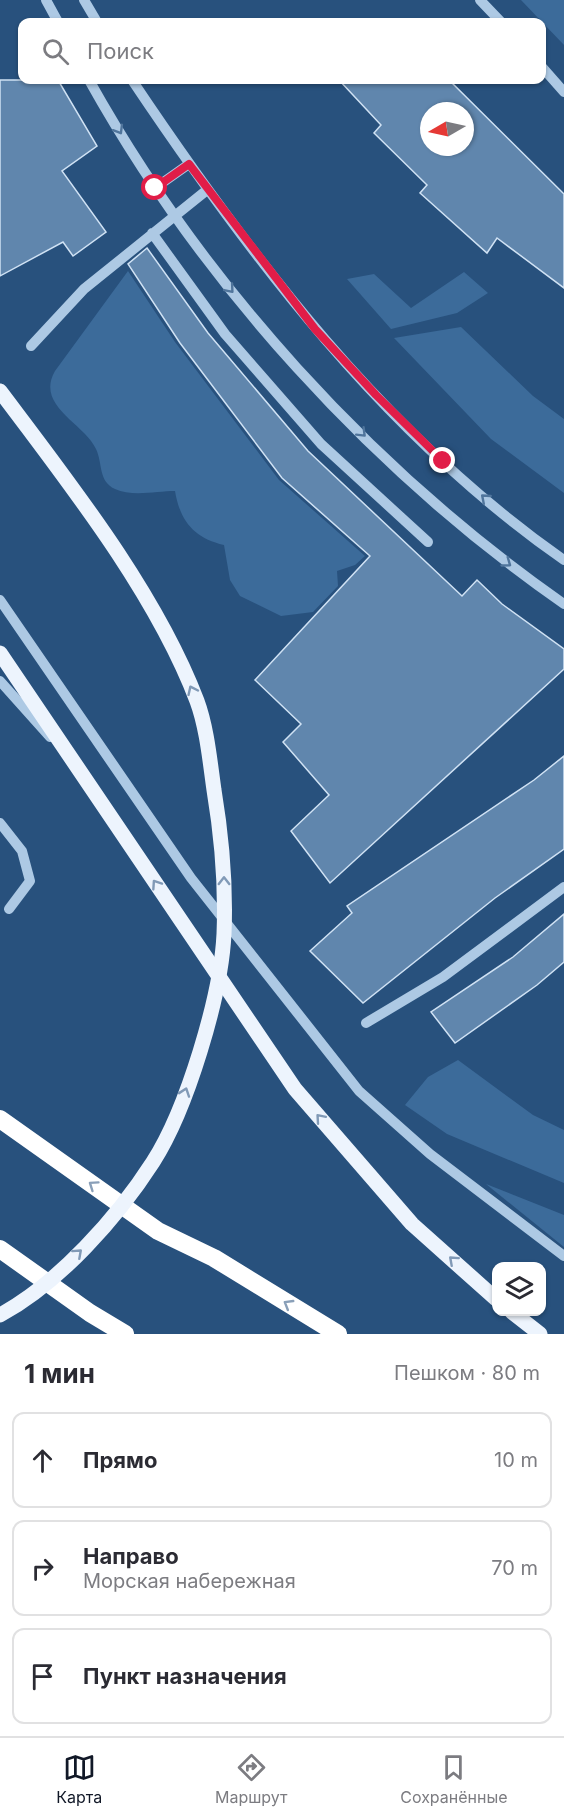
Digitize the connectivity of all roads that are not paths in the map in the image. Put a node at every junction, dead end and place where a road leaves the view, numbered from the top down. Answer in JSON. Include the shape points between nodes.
{"nodes":[{"id":1,"x":46,"y":0,"type":"edge"},
{"id":2,"x":84,"y":0,"type":"edge"},
{"id":3,"x":480,"y":0,"type":"edge"},
{"id":4,"x":56,"y":18,"type":"edge"},
{"id":5,"x":95,"y":18,"type":"edge"},
{"id":6,"x":497,"y":18,"type":"edge"},
{"id":7,"x":546,"y":72,"type":"edge"},
{"id":8,"x":91,"y":84,"type":"edge"},
{"id":9,"x":135,"y":84,"type":"edge"},
{"id":10,"x":564,"y":92,"type":"edge"},
{"id":11,"x":189,"y":164,"type":"junction"},
{"id":12,"x":155,"y":188,"type":"junction"},
{"id":13,"x":207,"y":190,"type":"junction"},
{"id":14,"x":174,"y":215,"type":"junction"},
{"id":15,"x":152,"y":233,"type":"junction"},
{"id":16,"x":31,"y":346,"type":"dead end"},
{"id":17,"x":0,"y":391,"type":"edge"},
{"id":18,"x":428,"y":542,"type":"dead end"},
{"id":19,"x":564,"y":560,"type":"edge"},
{"id":20,"x":0,"y":600,"type":"edge"},
{"id":21,"x":564,"y":604,"type":"edge"},
{"id":22,"x":0,"y":653,"type":"edge"},
{"id":23,"x":0,"y":681,"type":"edge"},
{"id":24,"x":78,"y":769,"type":"junction"},
{"id":25,"x":0,"y":823,"type":"edge"},
{"id":26,"x":564,"y":887,"type":"edge"},
{"id":27,"x":9,"y":909,"type":"dead end"},
{"id":28,"x":366,"y":1023,"type":"dead end"},
{"id":29,"x":0,"y":1119,"type":"edge"},
{"id":30,"x":0,"y":1249,"type":"edge"},
{"id":31,"x":564,"y":1256,"type":"edge"},
{"id":32,"x":492,"y":1295,"type":"edge"},
{"id":33,"x":0,"y":1315,"type":"edge"},
{"id":34,"x":518,"y":1316,"type":"edge"},
{"id":35,"x":125,"y":1334,"type":"edge"},
{"id":36,"x":338,"y":1334,"type":"edge"},
{"id":37,"x":540,"y":1334,"type":"edge"}],
"edges":[{"from":1,"to":4,"type":"street"},
{"from":2,"to":5,"type":"street"},
{"from":3,"to":6,"type":"street"},
{"from":7,"to":10,"type":"street"},
{"from":8,"to":12,"type":"street","one_way":true},
{"from":9,"to":11,"type":"street"},
{"from":11,"to":12,"type":"street"},
{"from":11,"to":13,"type":"street"},
{"from":12,"to":14,"type":"street"},
{"from":13,"to":14,"type":"street"},
{"from":19,"to":13,"type":"street","one_way":true,"via":[[443,461],[376,395],[315,329]]},
{"from":14,"to":15,"type":"street"},
{"from":14,"to":21,"type":"street","one_way":true,"via":[[254,318],[325,396],[458,523]]},
{"from":15,"to":16,"type":"street","via":[[84,289]]},
{"from":15,"to":18,"type":"street","via":[[225,334],[321,444]]},
{"from":33,"to":17,"type":"main road","one_way":true,"bridge":true,"via":[[22,1303],[93,1240],[154,1161],[180,1107],[208,1027],[224,936],[224,868],[213,778],[198,703],[159,619]]},
{"from":20,"to":31,"type":"street","via":[[190,878],[359,1091],[430,1154]]},
{"from":22,"to":24,"type":"main road"},
{"from":23,"to":24,"type":"street"},
{"from":32,"to":24,"type":"main road","one_way":true,"via":[[412,1224],[295,1089]]},
{"from":25,"to":27,"type":"street","via":[[22,850],[30,881]]},
{"from":26,"to":28,"type":"street","via":[[444,977]]},
{"from":36,"to":29,"type":"highway","one_way":true,"via":[[214,1258],[158,1231]]},
{"from":30,"to":35,"type":"highway"},
{"from":34,"to":37,"type":"main road"}]}
